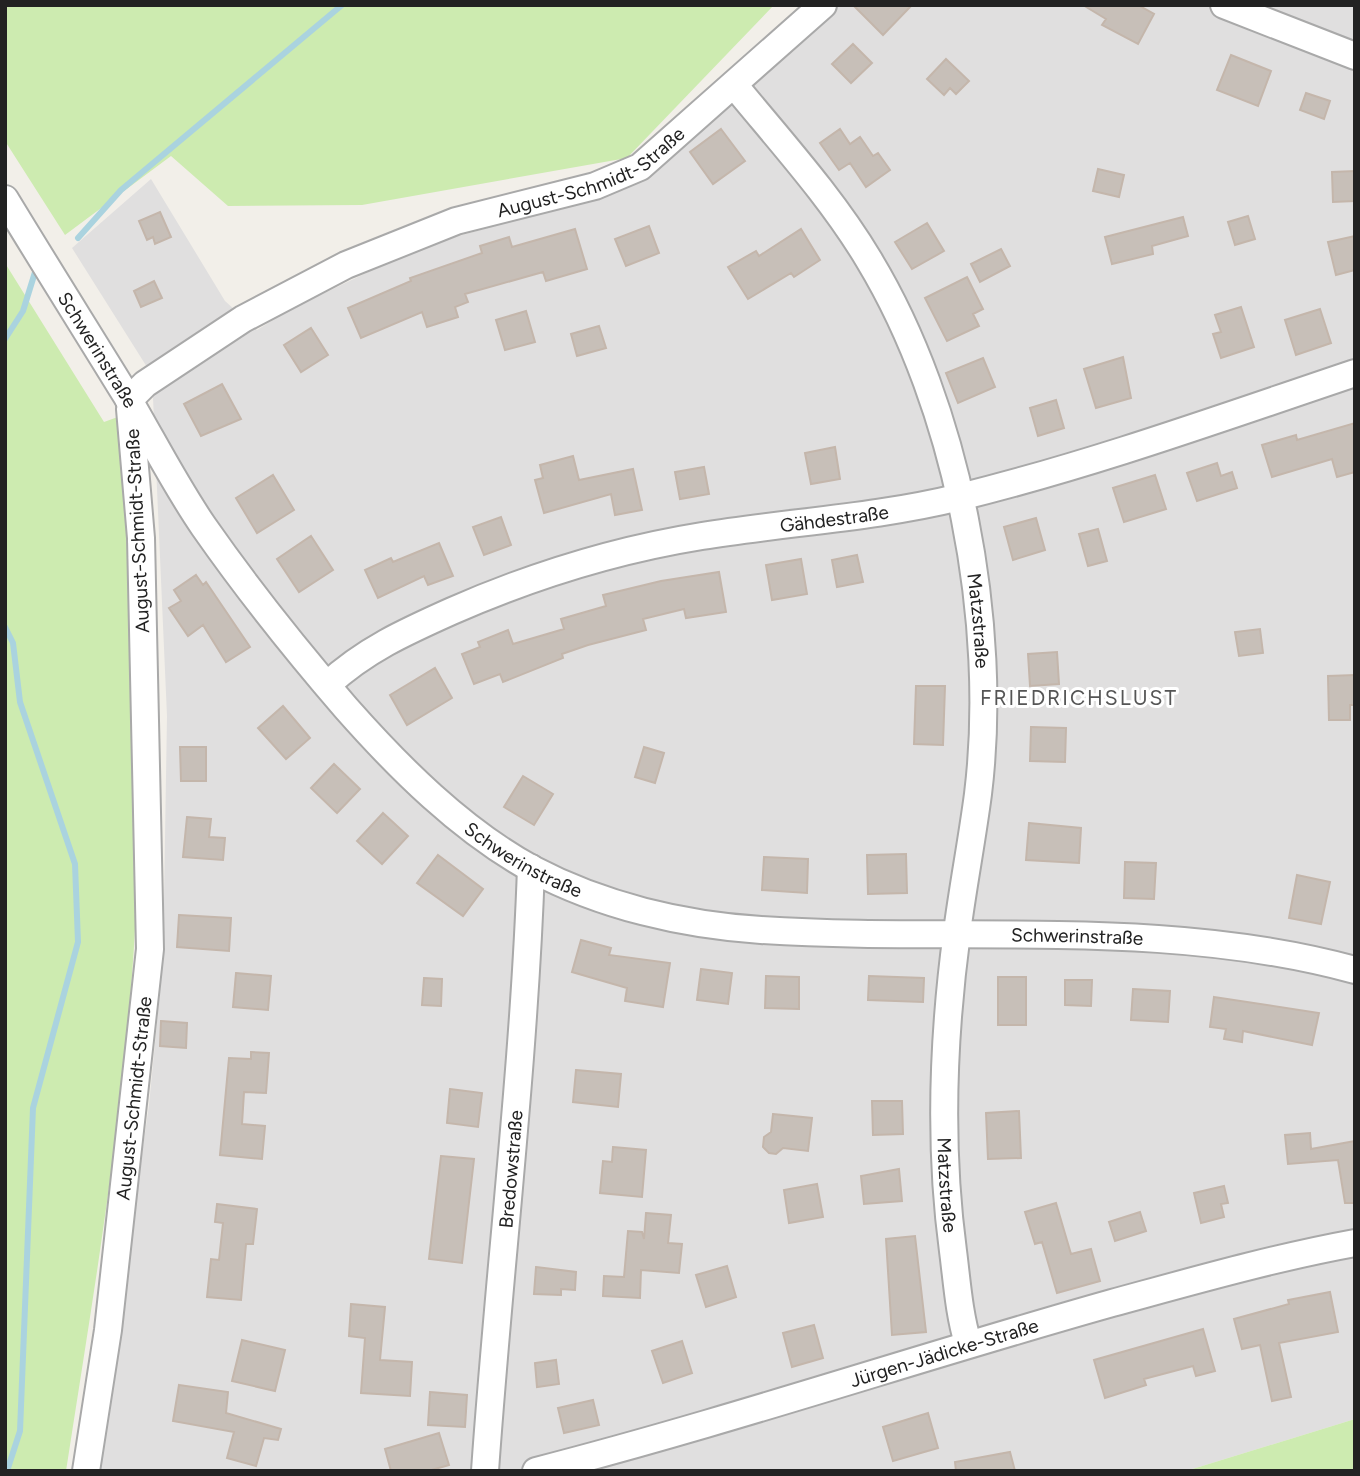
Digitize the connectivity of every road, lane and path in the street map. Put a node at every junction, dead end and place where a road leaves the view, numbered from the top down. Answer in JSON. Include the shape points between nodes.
{"nodes":[{"id":1,"x":823,"y":5,"type":"edge"},
{"id":2,"x":1224,"y":5,"type":"edge"},
{"id":3,"x":1355,"y":56,"type":"edge"},
{"id":4,"x":735,"y":86,"type":"junction"},
{"id":5,"x":5,"y":199,"type":"edge"},
{"id":6,"x":1355,"y":373,"type":"edge"},
{"id":7,"x":129,"y":400,"type":"junction"},
{"id":8,"x":960,"y":497,"type":"junction"},
{"id":9,"x":327,"y":685,"type":"junction"},
{"id":10,"x":531,"y":868,"type":"junction"},
{"id":11,"x":956,"y":935,"type":"junction"},
{"id":12,"x":1355,"y":970,"type":"edge"},
{"id":13,"x":1355,"y":1243,"type":"edge"},
{"id":14,"x":968,"y":1343,"type":"junction"},
{"id":15,"x":86,"y":1471,"type":"edge"},
{"id":16,"x":485,"y":1471,"type":"edge"},
{"id":17,"x":536,"y":1471,"type":"edge"}],
"edges":[{"from":1,"to":4,"type":"street","name":"August-Schmidt-Straße"},
{"from":2,"to":3,"type":"street"},
{"from":4,"to":7,"type":"street","name":"August-Schmidt-Straße","via":[[624,177],[456,222],[346,265],[243,319],[145,384]]},
{"from":4,"to":8,"type":"street","name":"Matzstraße","via":[[870,262],[922,370]]},
{"from":5,"to":7,"type":"street","name":"Schwerinstraße"},
{"from":6,"to":8,"type":"street","name":"Gähdestraße","via":[[1079,464]]},
{"from":7,"to":9,"type":"street","name":"Schwerinstraße","via":[[204,526],[279,631]]},
{"from":7,"to":15,"type":"street","name":"August-Schmidt-Straße","via":[[141,538],[150,949],[108,1330]]},
{"from":8,"to":9,"type":"street","name":"Gähdestraße","via":[[855,517],[702,536],[571,566],[420,626],[355,660]]},
{"from":8,"to":11,"type":"street","name":"Matzstraße","via":[[977,586],[983,682],[978,791]]},
{"from":9,"to":10,"type":"street","name":"Schwerinstraße","via":[[414,779],[485,839]]},
{"from":10,"to":11,"type":"street","name":"Schwerinstraße","via":[[621,906],[707,924],[758,930]]},
{"from":10,"to":16,"type":"street","name":"Bredowstraße","via":[[526,1002]]},
{"from":11,"to":12,"type":"street","name":"Schwerinstraße","via":[[1102,935],[1209,943],[1301,955]]},
{"from":11,"to":14,"type":"street","name":"Matzstraße","via":[[945,1156],[948,1216]]},
{"from":13,"to":14,"type":"street","name":"Jürgen-Jädicke-Straße","via":[[1212,1276]]},
{"from":14,"to":17,"type":"street","name":"Jürgen-Jädicke-Straße","via":[[633,1446]]}]}
